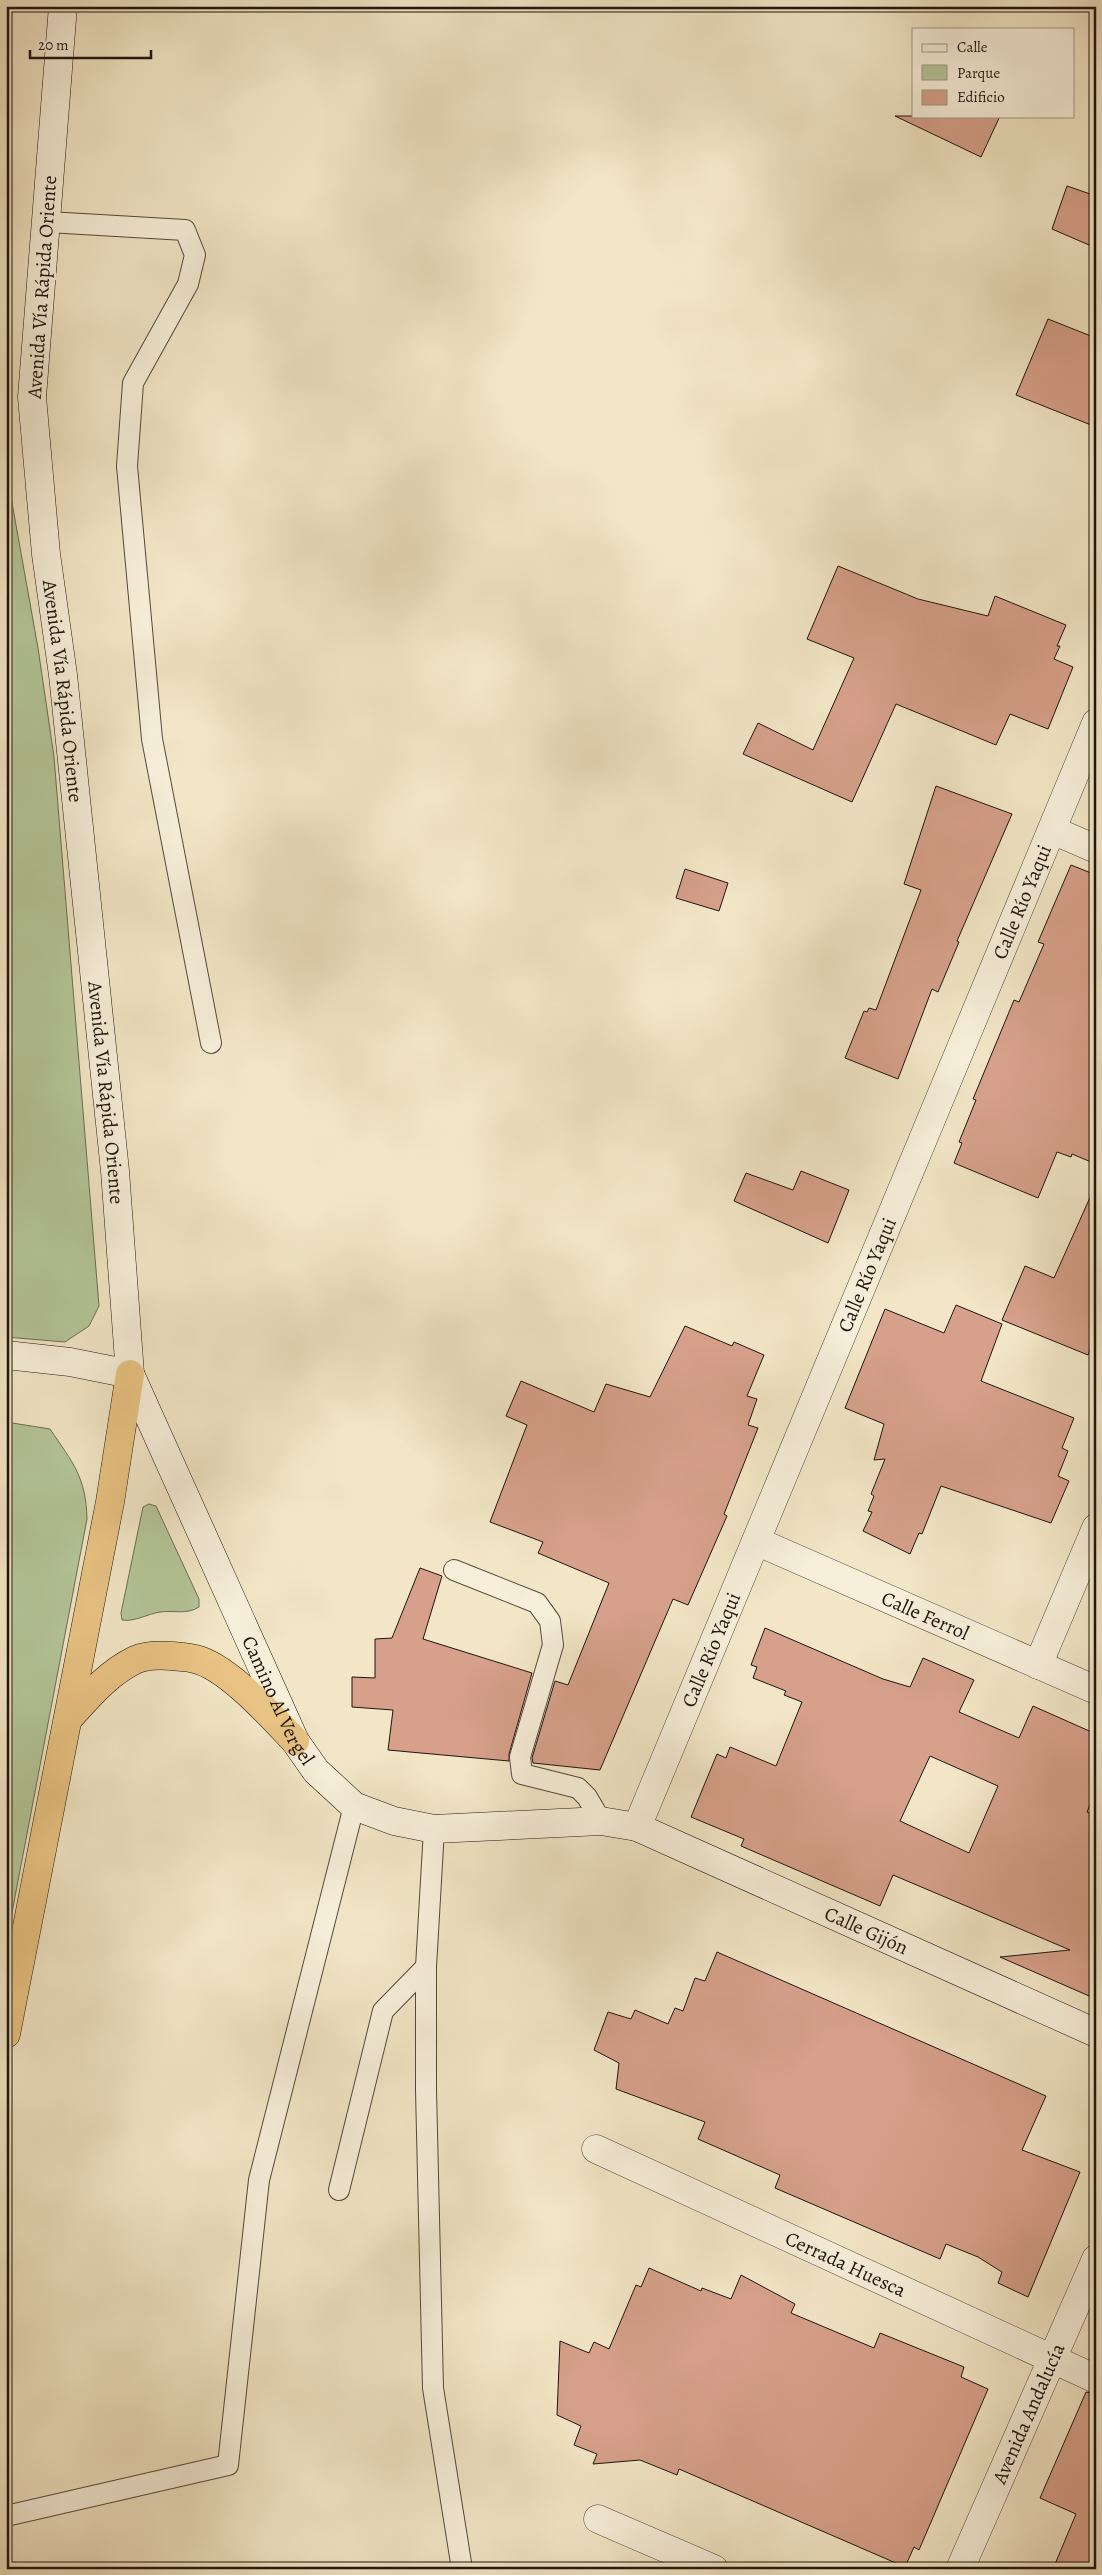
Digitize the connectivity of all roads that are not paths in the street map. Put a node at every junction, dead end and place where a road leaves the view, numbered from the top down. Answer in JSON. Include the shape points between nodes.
{"nodes":[{"id":1,"x":64,"y":6,"type":"edge"},
{"id":2,"x":48,"y":222,"type":"junction"},
{"id":3,"x":1096,"y":723,"type":"edge"},
{"id":4,"x":1052,"y":830,"type":"junction"},
{"id":5,"x":1096,"y":849,"type":"edge"},
{"id":6,"x":211,"y":1043,"type":"dead end"},
{"id":7,"x":6,"y":1355,"type":"edge"},
{"id":8,"x":130,"y":1374,"type":"junction"},
{"id":9,"x":1096,"y":1528,"type":"edge"},
{"id":10,"x":756,"y":1541,"type":"junction"},
{"id":11,"x":454,"y":1570,"type":"dead end"},
{"id":12,"x":1038,"y":1665,"type":"junction"},
{"id":13,"x":1096,"y":1690,"type":"edge"},
{"id":14,"x":69,"y":1718,"type":"junction"},
{"id":15,"x":295,"y":1741,"type":"junction"},
{"id":16,"x":354,"y":1806,"type":"junction"},
{"id":17,"x":601,"y":1822,"type":"junction"},
{"id":18,"x":637,"y":1827,"type":"junction"},
{"id":19,"x":434,"y":1829,"type":"junction"},
{"id":20,"x":426,"y":1967,"type":"junction"},
{"id":21,"x":1096,"y":2033,"type":"edge"},
{"id":22,"x":6,"y":2034,"type":"edge"},
{"id":23,"x":596,"y":2149,"type":"dead end"},
{"id":24,"x":339,"y":2190,"type":"dead end"},
{"id":25,"x":1096,"y":2259,"type":"edge"},
{"id":26,"x":1053,"y":2360,"type":"junction"},
{"id":27,"x":1096,"y":2380,"type":"edge"},
{"id":28,"x":6,"y":2516,"type":"edge"},
{"id":29,"x":598,"y":2519,"type":"dead end"},
{"id":30,"x":462,"y":2569,"type":"edge"},
{"id":31,"x":714,"y":2569,"type":"edge"},
{"id":32,"x":960,"y":2569,"type":"edge"}],
"edges":[{"from":1,"to":2,"type":"street","name":"Avenida Vía Rápida Oriente"},
{"from":2,"to":6,"type":"lane","via":[[185,230],[195,255],[188,284],[133,383],[127,466],[152,739]]},
{"from":2,"to":8,"type":"street","name":"Avenida Vía Rápida Oriente","via":[[32,397],[46,554],[64,675],[115,1171]]},
{"from":3,"to":4,"type":"street","name":"Calle Río Yaqui"},
{"from":4,"to":5,"type":"street"},
{"from":4,"to":10,"type":"street","name":"Calle Río Yaqui"},
{"from":7,"to":8,"type":"street","via":[[70,1362]]},
{"from":8,"to":14,"type":"highway","via":[[110,1502]]},
{"from":8,"to":15,"type":"street","name":"Camino Al Vergel"},
{"from":9,"to":12,"type":"street"},
{"from":10,"to":12,"type":"street","name":"Calle Ferrol"},
{"from":10,"to":18,"type":"street","name":"Calle Río Yaqui"},
{"from":11,"to":17,"type":"lane","via":[[537,1603],[550,1621],[552,1645],[520,1757],[522,1774],[578,1788]]},
{"from":12,"to":13,"type":"street","name":"Calle Ferrol"},
{"from":14,"to":15,"type":"highway","via":[[112,1675],[135,1660],[160,1655],[196,1659],[225,1675]]},
{"from":14,"to":22,"type":"highway"},
{"from":15,"to":16,"type":"street","name":"Camino Al Vergel","via":[[316,1771]]},
{"from":16,"to":19,"type":"street","name":"Camino Al Vergel","via":[[394,1821]]},
{"from":16,"to":28,"type":"lane","via":[[259,2180],[228,2465]]},
{"from":17,"to":18,"type":"street","name":"Camino Al Vergel"},
{"from":17,"to":19,"type":"street","name":"Camino Al Vergel"},
{"from":18,"to":21,"type":"street","name":"Calle Gijón"},
{"from":19,"to":20,"type":"lane"},
{"from":20,"to":24,"type":"lane","via":[[383,2011]]},
{"from":20,"to":30,"type":"lane","via":[[433,2388]]},
{"from":23,"to":26,"type":"street","name":"Cerrada Huesca"},
{"from":25,"to":26,"type":"street","name":"Avenida Andalucía"},
{"from":26,"to":27,"type":"street","name":"Cerrada Huesca"},
{"from":26,"to":32,"type":"street","name":"Avenida Andalucía"},
{"from":29,"to":31,"type":"street"}]}
